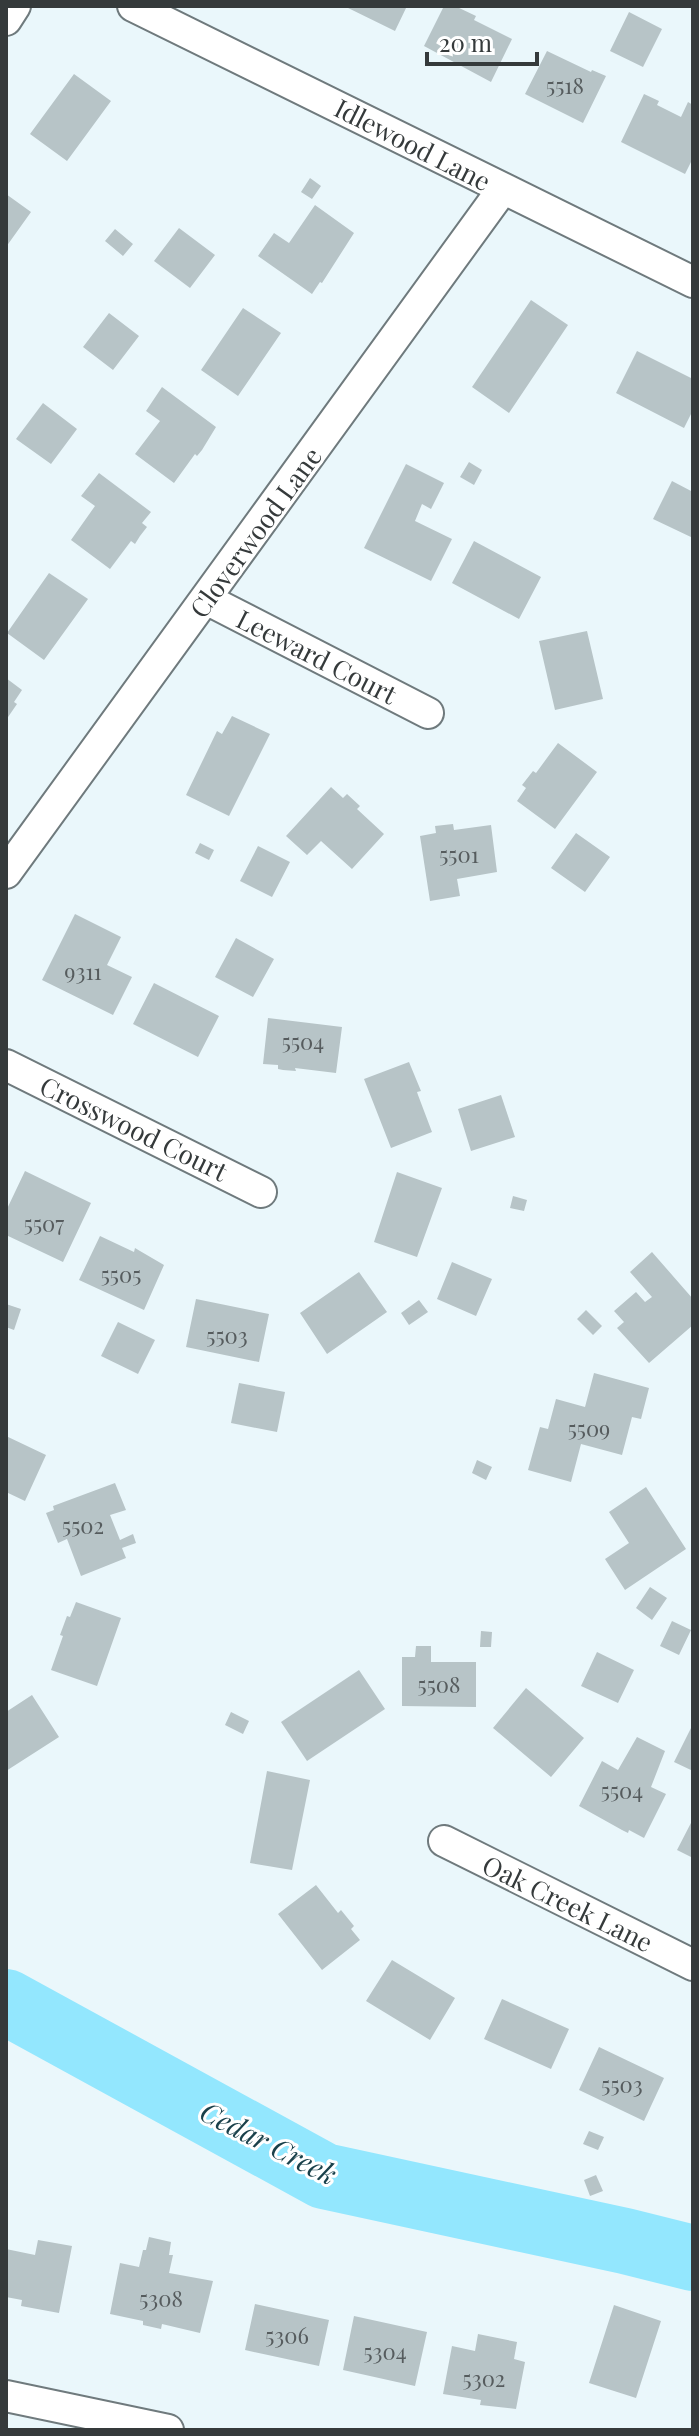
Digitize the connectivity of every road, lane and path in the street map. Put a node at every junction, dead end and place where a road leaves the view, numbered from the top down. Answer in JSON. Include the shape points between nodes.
{"nodes":[{"id":1,"x":15,"y":6,"type":"edge"},
{"id":2,"x":133,"y":6,"type":"edge"},
{"id":3,"x":6,"y":20,"type":"edge"},
{"id":4,"x":502,"y":190,"type":"junction"},
{"id":5,"x":693,"y":282,"type":"edge"},
{"id":6,"x":206,"y":599,"type":"junction"},
{"id":7,"x":428,"y":713,"type":"dead end"},
{"id":8,"x":6,"y":873,"type":"edge"},
{"id":9,"x":6,"y":1065,"type":"edge"},
{"id":10,"x":261,"y":1192,"type":"dead end"},
{"id":11,"x":444,"y":1841,"type":"dead end"},
{"id":12,"x":693,"y":1965,"type":"edge"},
{"id":13,"x":6,"y":2396,"type":"edge"},
{"id":14,"x":138,"y":2427,"type":"edge"},
{"id":15,"x":168,"y":2430,"type":"edge"}],
"edges":[{"from":1,"to":3,"type":"street"},
{"from":2,"to":4,"type":"street","name":"Idlewood Lane"},
{"from":4,"to":5,"type":"street","name":"Idlewood Lane"},
{"from":4,"to":6,"type":"street","name":"Cloverwood Lane"},
{"from":6,"to":7,"type":"street","name":"Leeward Court"},
{"from":6,"to":8,"type":"street","name":"Cloverwood Lane"},
{"from":9,"to":10,"type":"street","name":"Crosswood Court"},
{"from":11,"to":12,"type":"street","name":"Oak Creek Lane"},
{"from":13,"to":14,"type":"street"},
{"from":14,"to":15,"type":"street"}]}
